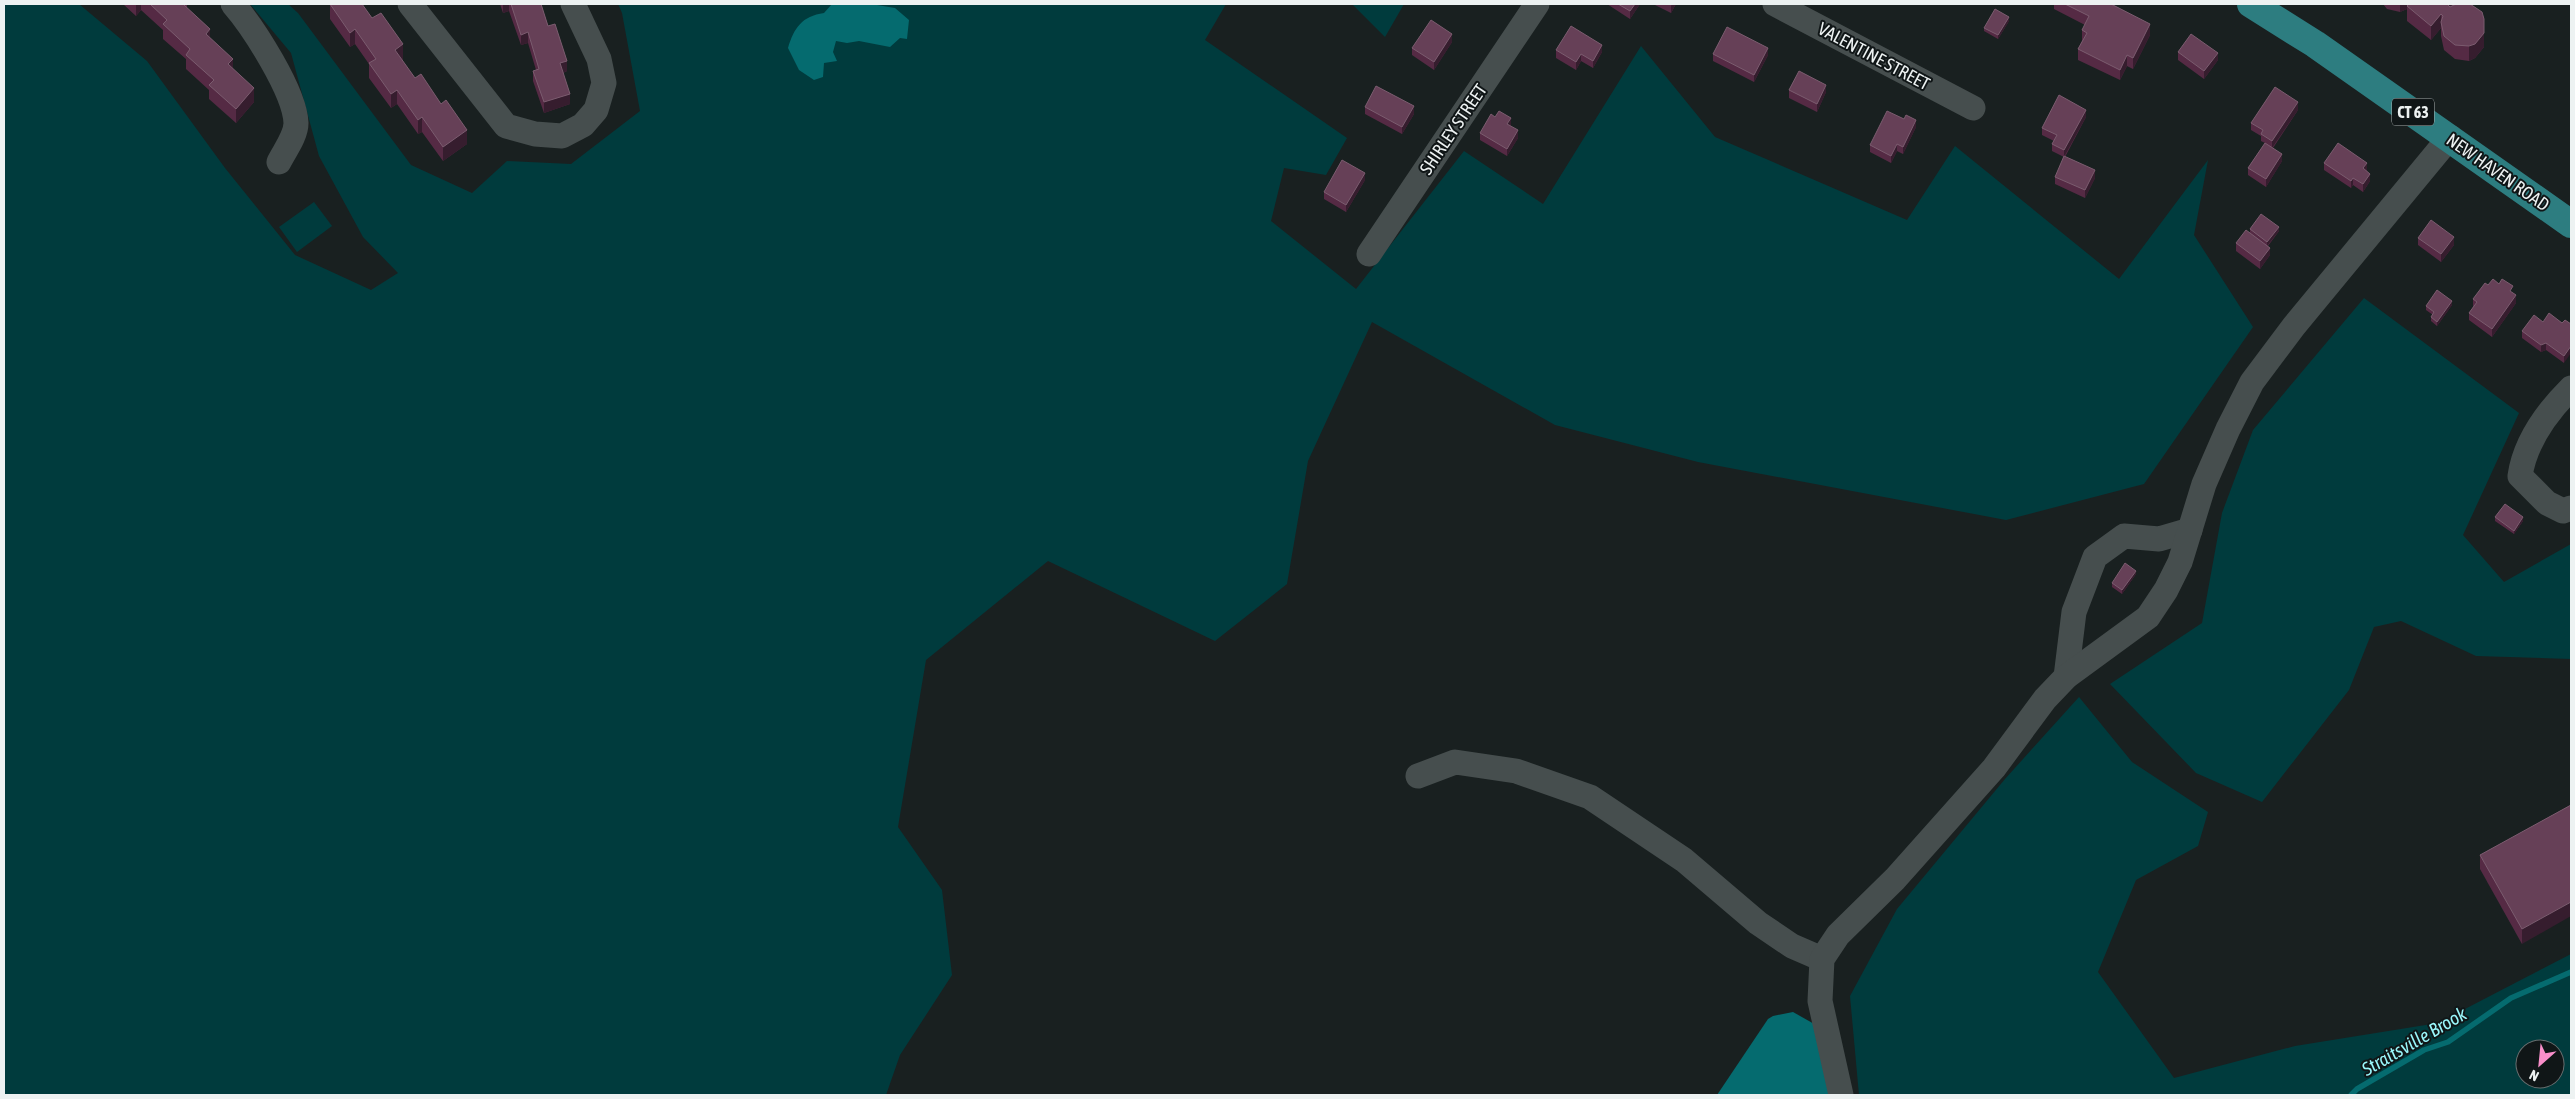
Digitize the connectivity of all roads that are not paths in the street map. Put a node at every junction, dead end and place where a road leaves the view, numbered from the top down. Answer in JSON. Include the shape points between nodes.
{"nodes":[{"id":1,"x":233,"y":4,"type":"edge"},
{"id":2,"x":410,"y":4,"type":"edge"},
{"id":3,"x":573,"y":4,"type":"edge"},
{"id":4,"x":1538,"y":4,"type":"edge"},
{"id":5,"x":1775,"y":4,"type":"edge"},
{"id":6,"x":2251,"y":4,"type":"edge"},
{"id":7,"x":1973,"y":108,"type":"dead end"},
{"id":8,"x":2450,"y":137,"type":"junction"},
{"id":9,"x":279,"y":162,"type":"dead end"},
{"id":10,"x":2571,"y":224,"type":"edge"},
{"id":11,"x":1369,"y":254,"type":"dead end"},
{"id":12,"x":2571,"y":388,"type":"edge"},
{"id":13,"x":2571,"y":508,"type":"edge"},
{"id":14,"x":2190,"y":530,"type":"junction"},
{"id":15,"x":2066,"y":677,"type":"junction"},
{"id":16,"x":1418,"y":776,"type":"dead end"},
{"id":17,"x":1822,"y":959,"type":"junction"},
{"id":18,"x":1841,"y":1095,"type":"edge"}],
"edges":[{"from":1,"to":9,"type":"street","via":[[260,42],[292,106],[296,124]]},
{"from":2,"to":3,"type":"street","via":[[506,126],[535,134],[562,136],[583,125],[596,110],[604,83],[600,59]]},
{"from":4,"to":11,"type":"street","name":"SHIRLEY STREET"},
{"from":5,"to":7,"type":"street","name":"VALENTINE STREET"},
{"from":6,"to":8,"type":"main road","name":"NEW HAVEN ROAD","number":"CT 63"},
{"from":8,"to":10,"type":"main road","name":"NEW HAVEN ROAD","number":"CT 63"},
{"from":8,"to":14,"type":"street","via":[[2294,326],[2252,382],[2204,484]]},
{"from":12,"to":13,"type":"street","via":[[2555,404],[2536,433],[2522,461],[2520,476],[2547,503],[2563,511]]},
{"from":14,"to":15,"type":"street","via":[[2180,562],[2148,617]]},
{"from":14,"to":15,"type":"street","via":[[2159,539],[2124,536],[2095,556],[2074,612]]},
{"from":15,"to":17,"type":"street","via":[[2045,699],[1994,768],[1895,879],[1838,935]]},
{"from":16,"to":17,"type":"street","via":[[1455,762],[1516,771],[1590,797],[1684,860],[1758,923],[1792,946]]},
{"from":17,"to":18,"type":"street","via":[[1820,1001]]}]}
